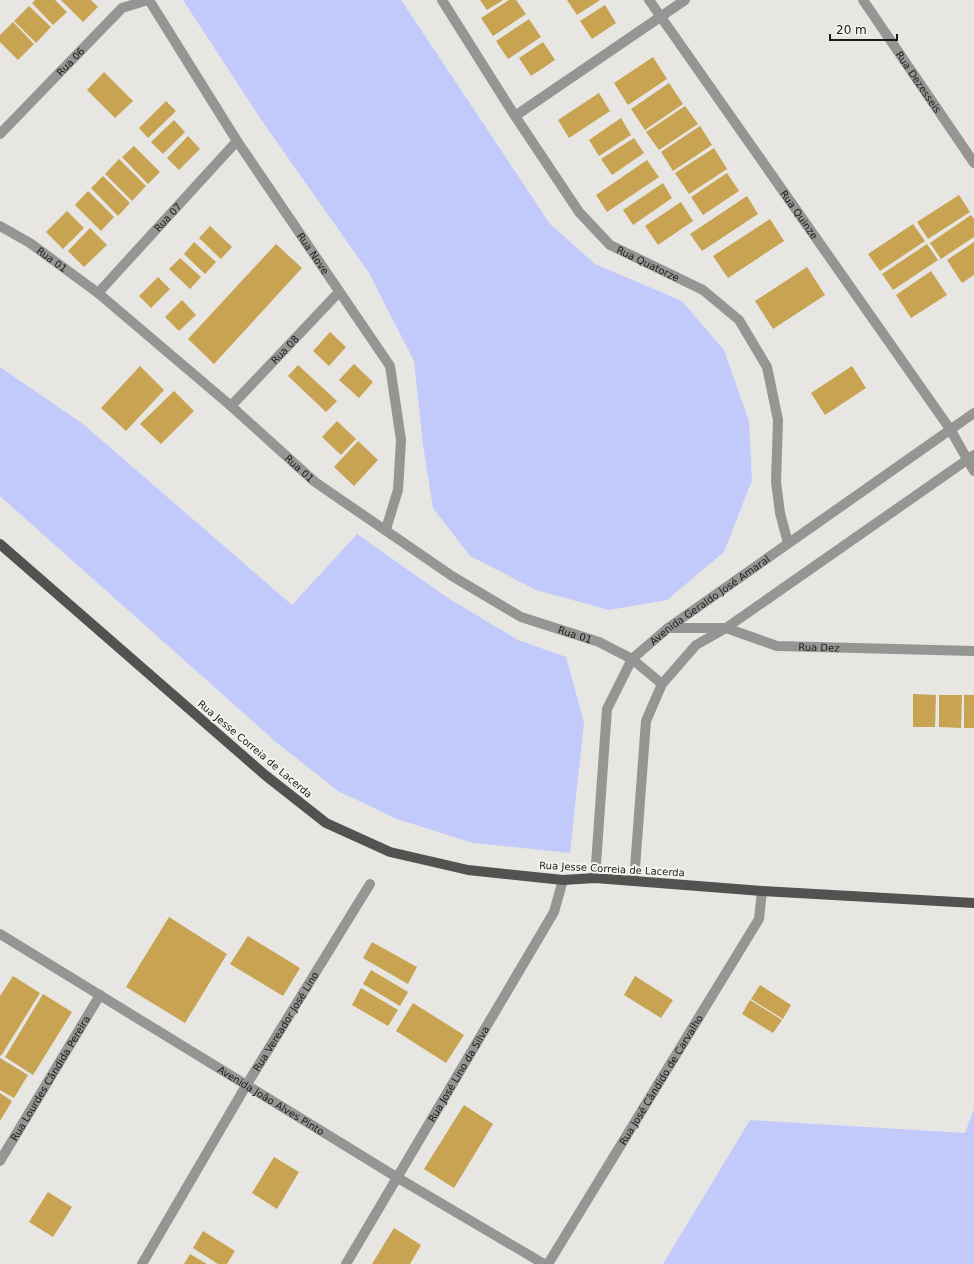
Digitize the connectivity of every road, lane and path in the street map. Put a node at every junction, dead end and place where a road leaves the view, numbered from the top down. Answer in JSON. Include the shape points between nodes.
{"nodes":[{"id":1,"x":149,"y":0,"type":"edge"},
{"id":2,"x":442,"y":0,"type":"edge"},
{"id":3,"x":649,"y":0,"type":"edge"},
{"id":4,"x":685,"y":0,"type":"edge"},
{"id":5,"x":863,"y":0,"type":"edge"},
{"id":6,"x":661,"y":17,"type":"junction"},
{"id":7,"x":515,"y":116,"type":"junction"},
{"id":8,"x":0,"y":134,"type":"edge"},
{"id":9,"x":237,"y":141,"type":"junction"},
{"id":10,"x":974,"y":163,"type":"edge"},
{"id":11,"x":0,"y":226,"type":"edge"},
{"id":12,"x":338,"y":292,"type":"junction"},
{"id":13,"x":98,"y":293,"type":"junction"},
{"id":14,"x":231,"y":406,"type":"junction"},
{"id":15,"x":974,"y":413,"type":"edge"},
{"id":16,"x":950,"y":429,"type":"junction"},
{"id":17,"x":970,"y":457,"type":"edge"},
{"id":18,"x":974,"y":471,"type":"edge"},
{"id":19,"x":386,"y":529,"type":"junction"},
{"id":20,"x":788,"y":543,"type":"junction"},
{"id":21,"x":0,"y":544,"type":"edge"},
{"id":22,"x":668,"y":628,"type":"junction"},
{"id":23,"x":726,"y":628,"type":"junction"},
{"id":24,"x":974,"y":651,"type":"edge"},
{"id":25,"x":632,"y":659,"type":"junction"},
{"id":26,"x":662,"y":684,"type":"junction"},
{"id":27,"x":595,"y":878,"type":"junction"},
{"id":28,"x":563,"y":880,"type":"junction"},
{"id":29,"x":634,"y":881,"type":"junction"},
{"id":30,"x":370,"y":884,"type":"dead end"},
{"id":31,"x":762,"y":891,"type":"junction"},
{"id":32,"x":974,"y":903,"type":"edge"},
{"id":33,"x":0,"y":934,"type":"edge"},
{"id":34,"x":100,"y":995,"type":"junction"},
{"id":35,"x":246,"y":1084,"type":"junction"},
{"id":36,"x":0,"y":1161,"type":"edge"},
{"id":37,"x":398,"y":1178,"type":"junction"},
{"id":38,"x":142,"y":1264,"type":"edge"},
{"id":39,"x":346,"y":1264,"type":"edge"},
{"id":40,"x":544,"y":1264,"type":"edge"},
{"id":41,"x":548,"y":1264,"type":"edge"}],
"edges":[{"from":1,"to":8,"type":"street","name":"Rua 06","via":[[122,8]]},
{"from":1,"to":9,"type":"street","name":"Rua Nove"},
{"from":2,"to":7,"type":"street","name":"Rua Quatorze"},
{"from":3,"to":6,"type":"street","name":"Rua Quinze"},
{"from":4,"to":6,"type":"street"},
{"from":5,"to":10,"type":"street","name":"Rua Dezesseis"},
{"from":6,"to":7,"type":"street"},
{"from":6,"to":16,"type":"street","name":"Rua Quinze"},
{"from":7,"to":20,"type":"street","name":"Rua Quatorze","via":[[579,212],[610,245],[703,290],[739,320],[767,367],[778,420],[776,482]]},
{"from":9,"to":12,"type":"street","name":"Rua Nove"},
{"from":9,"to":13,"type":"street","name":"Rua 07"},
{"from":11,"to":13,"type":"street","name":"Rua 01","via":[[30,243]]},
{"from":12,"to":14,"type":"street","name":"Rua 08"},
{"from":12,"to":19,"type":"street","name":"Rua Nove","via":[[390,366],[401,440],[398,490]]},
{"from":13,"to":14,"type":"street","name":"Rua 01"},
{"from":14,"to":19,"type":"street","name":"Rua 01","via":[[315,482]]},
{"from":15,"to":16,"type":"street","name":"Avenida Geraldo José Amaral"},
{"from":16,"to":17,"type":"street","name":"Rua Quinze"},
{"from":16,"to":20,"type":"street","name":"Avenida Geraldo José Amaral"},
{"from":17,"to":18,"type":"street"},
{"from":17,"to":23,"type":"street"},
{"from":19,"to":25,"type":"street","name":"Rua 01","via":[[452,576],[521,617],[599,642]]},
{"from":20,"to":22,"type":"street","name":"Avenida Geraldo José Amaral"},
{"from":21,"to":28,"type":"main road","name":"Rua Jesse Correia de Lacerda","via":[[264,775],[326,823],[390,852],[468,870]]},
{"from":22,"to":23,"type":"street","name":"Rua Dez"},
{"from":22,"to":25,"type":"street","name":"Avenida Geraldo José Amaral"},
{"from":23,"to":24,"type":"street","name":"Rua Dez","via":[[776,646]]},
{"from":23,"to":26,"type":"street","via":[[696,645]]},
{"from":25,"to":26,"type":"street","name":"Rua 01"},
{"from":25,"to":27,"type":"street","name":"Avenida Geraldo José Amaral","via":[[607,709]]},
{"from":26,"to":29,"type":"street","via":[[646,721]]},
{"from":27,"to":28,"type":"main road","name":"Rua Jesse Correia de Lacerda"},
{"from":27,"to":29,"type":"main road","name":"Rua Jesse Correia de Lacerda"},
{"from":28,"to":37,"type":"street","name":"Rua José Lino da Silva","via":[[554,912]]},
{"from":29,"to":31,"type":"main road","name":"Rua Jesse Correia de Lacerda"},
{"from":30,"to":35,"type":"street","name":"Rua Vereador José Lino"},
{"from":31,"to":32,"type":"main road","name":"Rua Jesse Correia de Lacerda"},
{"from":31,"to":41,"type":"street","name":"Rua José Cândido de Carvalho","via":[[759,919]]},
{"from":33,"to":34,"type":"street","name":"Avenida João Alves Pinto"},
{"from":34,"to":35,"type":"street","name":"Avenida João Alves Pinto"},
{"from":34,"to":36,"type":"street","name":"Rua Lourdes Cândida Pereira"},
{"from":35,"to":37,"type":"street","name":"Avenida João Alves Pinto"},
{"from":35,"to":38,"type":"street","name":"Rua Vereador José Lino"},
{"from":37,"to":39,"type":"street","name":"Rua José Lino da Silva"},
{"from":37,"to":40,"type":"street","name":"Avenida João Alves Pinto"}]}
